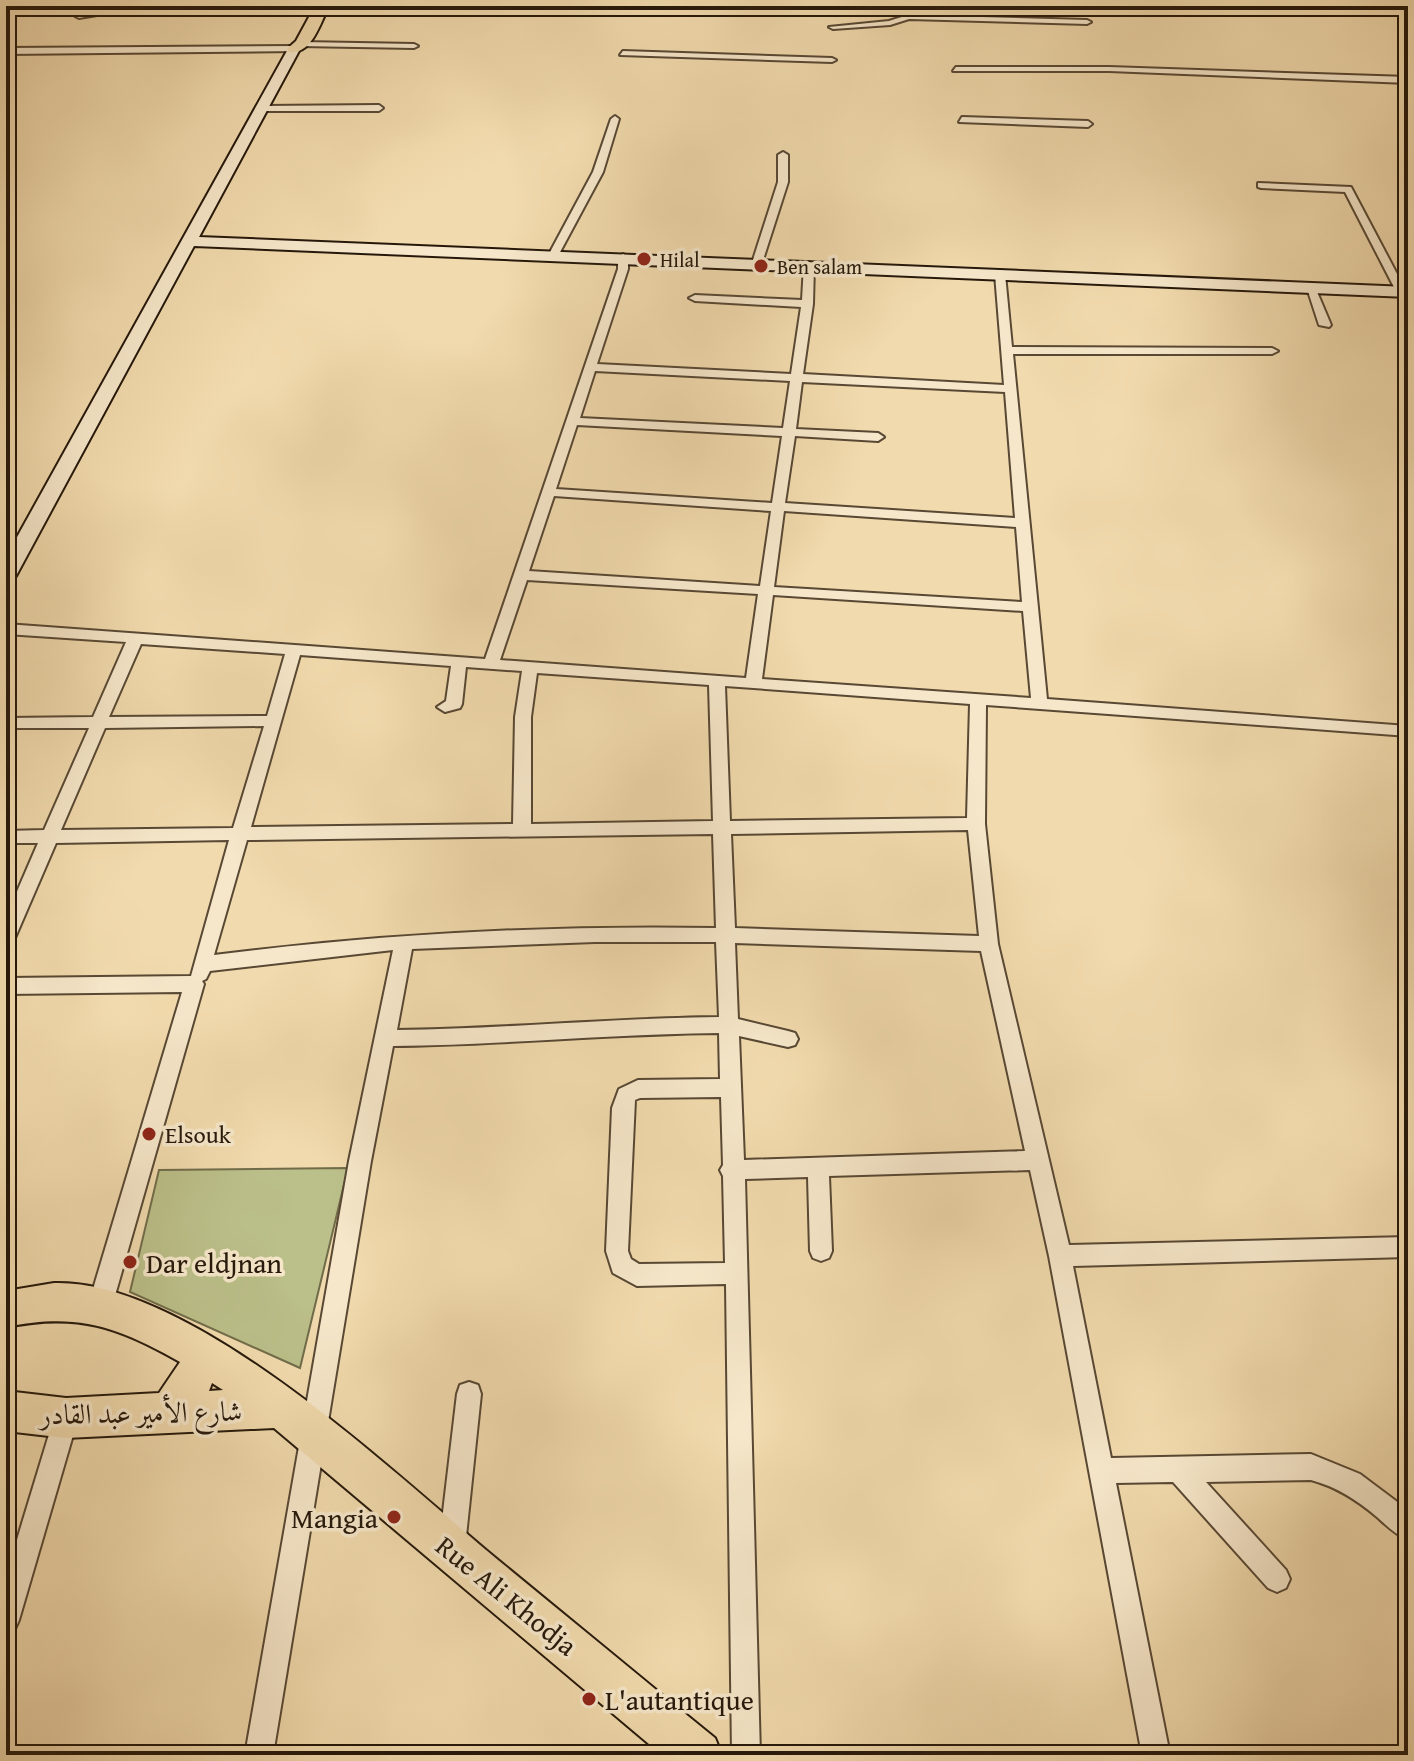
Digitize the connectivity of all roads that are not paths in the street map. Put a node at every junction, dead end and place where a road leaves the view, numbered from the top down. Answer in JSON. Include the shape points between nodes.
{"nodes":[{"id":1,"x":111,"y":6,"type":"edge"},
{"id":2,"x":308,"y":6,"type":"edge"},
{"id":3,"x":322,"y":6,"type":"edge"},
{"id":4,"x":961,"y":6,"type":"edge"},
{"id":5,"x":79,"y":16,"type":"dead end"},
{"id":6,"x":961,"y":19,"type":"junction"},
{"id":7,"x":1087,"y":22,"type":"dead end"},
{"id":8,"x":833,"y":27,"type":"dead end"},
{"id":9,"x":414,"y":46,"type":"dead end"},
{"id":10,"x":298,"y":47,"type":"junction"},
{"id":11,"x":6,"y":51,"type":"edge"},
{"id":12,"x":623,"y":53,"type":"dead end"},
{"id":13,"x":832,"y":60,"type":"dead end"},
{"id":14,"x":956,"y":69,"type":"dead end"},
{"id":15,"x":1408,"y":80,"type":"edge"},
{"id":16,"x":379,"y":108,"type":"dead end"},
{"id":17,"x":263,"y":109,"type":"junction"},
{"id":18,"x":615,"y":119,"type":"dead end"},
{"id":19,"x":962,"y":120,"type":"dead end"},
{"id":20,"x":1088,"y":124,"type":"dead end"},
{"id":21,"x":783,"y":155,"type":"dead end"},
{"id":22,"x":1261,"y":185,"type":"dead end"},
{"id":23,"x":188,"y":241,"type":"junction"},
{"id":24,"x":554,"y":254,"type":"junction"},
{"id":25,"x":623,"y":257,"type":"junction"},
{"id":26,"x":757,"y":263,"type":"junction"},
{"id":27,"x":809,"y":265,"type":"junction"},
{"id":28,"x":1000,"y":274,"type":"junction"},
{"id":29,"x":1310,"y":287,"type":"junction"},
{"id":30,"x":1404,"y":291,"type":"edge"},
{"id":31,"x":695,"y":298,"type":"dead end"},
{"id":32,"x":807,"y":304,"type":"junction"},
{"id":33,"x":1325,"y":325,"type":"dead end"},
{"id":34,"x":1008,"y":350,"type":"junction"},
{"id":35,"x":1272,"y":351,"type":"dead end"},
{"id":36,"x":592,"y":367,"type":"junction"},
{"id":37,"x":796,"y":378,"type":"junction"},
{"id":38,"x":1011,"y":389,"type":"junction"},
{"id":39,"x":573,"y":421,"type":"junction"},
{"id":40,"x":788,"y":434,"type":"junction"},
{"id":41,"x":878,"y":437,"type":"dead end"},
{"id":42,"x":548,"y":492,"type":"junction"},
{"id":43,"x":776,"y":506,"type":"junction"},
{"id":44,"x":1023,"y":523,"type":"junction"},
{"id":45,"x":28,"y":537,"type":"junction"},
{"id":46,"x":6,"y":538,"type":"edge"},
{"id":47,"x":521,"y":575,"type":"junction"},
{"id":48,"x":6,"y":576,"type":"edge"},
{"id":49,"x":766,"y":590,"type":"junction"},
{"id":50,"x":1030,"y":607,"type":"junction"},
{"id":51,"x":6,"y":629,"type":"edge"},
{"id":52,"x":135,"y":639,"type":"junction"},
{"id":53,"x":294,"y":650,"type":"junction"},
{"id":54,"x":459,"y":662,"type":"junction"},
{"id":55,"x":491,"y":665,"type":"junction"},
{"id":56,"x":530,"y":667,"type":"junction"},
{"id":57,"x":717,"y":681,"type":"junction"},
{"id":58,"x":753,"y":684,"type":"junction"},
{"id":59,"x":978,"y":700,"type":"junction"},
{"id":60,"x":1039,"y":704,"type":"junction"},
{"id":61,"x":445,"y":707,"type":"dead end"},
{"id":62,"x":273,"y":721,"type":"junction"},
{"id":63,"x":98,"y":722,"type":"junction"},
{"id":64,"x":6,"y":723,"type":"edge"},
{"id":65,"x":1408,"y":731,"type":"edge"},
{"id":66,"x":976,"y":824,"type":"junction"},
{"id":67,"x":721,"y":825,"type":"junction"},
{"id":68,"x":522,"y":827,"type":"junction"},
{"id":69,"x":241,"y":831,"type":"junction"},
{"id":70,"x":49,"y":836,"type":"junction"},
{"id":71,"x":6,"y":837,"type":"edge"},
{"id":72,"x":726,"y":937,"type":"junction"},
{"id":73,"x":6,"y":938,"type":"edge"},
{"id":74,"x":404,"y":944,"type":"junction"},
{"id":75,"x":989,"y":944,"type":"junction"},
{"id":76,"x":199,"y":974,"type":"junction"},
{"id":77,"x":6,"y":986,"type":"edge"},
{"id":78,"x":728,"y":1025,"type":"junction"},
{"id":79,"x":388,"y":1038,"type":"junction"},
{"id":80,"x":788,"y":1039,"type":"dead end"},
{"id":81,"x":729,"y":1088,"type":"junction"},
{"id":82,"x":1039,"y":1160,"type":"junction"},
{"id":83,"x":818,"y":1167,"type":"junction"},
{"id":84,"x":731,"y":1170,"type":"junction"},
{"id":85,"x":1408,"y":1247,"type":"edge"},
{"id":86,"x":821,"y":1251,"type":"dead end"},
{"id":87,"x":1060,"y":1256,"type":"junction"},
{"id":88,"x":737,"y":1273,"type":"junction"},
{"id":89,"x":100,"y":1306,"type":"junction"},
{"id":90,"x":6,"y":1309,"type":"edge"},
{"id":91,"x":203,"y":1354,"type":"junction"},
{"id":92,"x":469,"y":1394,"type":"dead end"},
{"id":93,"x":277,"y":1408,"type":"junction"},
{"id":94,"x":6,"y":1411,"type":"edge"},
{"id":95,"x":168,"y":1415,"type":"junction"},
{"id":96,"x":66,"y":1418,"type":"junction"},
{"id":97,"x":315,"y":1435,"type":"junction"},
{"id":98,"x":1178,"y":1469,"type":"junction"},
{"id":99,"x":1103,"y":1471,"type":"junction"},
{"id":100,"x":1408,"y":1527,"type":"edge"},
{"id":101,"x":451,"y":1550,"type":"junction"},
{"id":102,"x":1277,"y":1579,"type":"dead end"},
{"id":103,"x":6,"y":1620,"type":"edge"},
{"id":104,"x":259,"y":1755,"type":"edge"},
{"id":105,"x":698,"y":1755,"type":"edge"},
{"id":106,"x":746,"y":1755,"type":"edge"},
{"id":107,"x":1156,"y":1755,"type":"edge"}],
"edges":[{"from":1,"to":5,"type":"street"},
{"from":2,"to":10,"type":"highway","via":[[291,44]]},
{"from":3,"to":10,"type":"highway"},
{"from":4,"to":6,"type":"street"},
{"from":6,"to":7,"type":"street"},
{"from":6,"to":8,"type":"street","via":[[908,17]]},
{"from":9,"to":10,"type":"street"},
{"from":10,"to":11,"type":"street"},
{"from":10,"to":17,"type":"main road"},
{"from":12,"to":13,"type":"street"},
{"from":14,"to":15,"type":"street"},
{"from":16,"to":17,"type":"street"},
{"from":17,"to":23,"type":"main road"},
{"from":18,"to":24,"type":"street","via":[[598,172]]},
{"from":19,"to":20,"type":"street"},
{"from":21,"to":26,"type":"street","via":[[783,182]]},
{"from":22,"to":30,"type":"street","via":[[1348,189]]},
{"from":23,"to":24,"type":"main road"},
{"from":23,"to":45,"type":"main road"},
{"from":24,"to":25,"type":"main road"},
{"from":25,"to":26,"type":"main road"},
{"from":25,"to":36,"type":"street"},
{"from":26,"to":27,"type":"main road"},
{"from":27,"to":28,"type":"main road"},
{"from":27,"to":32,"type":"street"},
{"from":28,"to":29,"type":"main road"},
{"from":28,"to":34,"type":"street"},
{"from":29,"to":30,"type":"main road"},
{"from":29,"to":33,"type":"street"},
{"from":31,"to":32,"type":"street"},
{"from":32,"to":37,"type":"street"},
{"from":34,"to":35,"type":"street"},
{"from":34,"to":38,"type":"street"},
{"from":36,"to":37,"type":"street"},
{"from":36,"to":39,"type":"street"},
{"from":37,"to":38,"type":"street"},
{"from":37,"to":40,"type":"street"},
{"from":38,"to":44,"type":"street"},
{"from":39,"to":40,"type":"street"},
{"from":39,"to":42,"type":"street"},
{"from":40,"to":41,"type":"street"},
{"from":40,"to":43,"type":"street"},
{"from":42,"to":43,"type":"street"},
{"from":42,"to":47,"type":"street"},
{"from":43,"to":44,"type":"street"},
{"from":43,"to":49,"type":"street"},
{"from":44,"to":50,"type":"street"},
{"from":45,"to":46,"type":"main road"},
{"from":45,"to":48,"type":"main road"},
{"from":47,"to":49,"type":"street"},
{"from":47,"to":55,"type":"street"},
{"from":49,"to":50,"type":"street"},
{"from":49,"to":58,"type":"street"},
{"from":50,"to":60,"type":"street"},
{"from":51,"to":52,"type":"street"},
{"from":52,"to":53,"type":"street"},
{"from":52,"to":63,"type":"street"},
{"from":53,"to":54,"type":"street"},
{"from":53,"to":62,"type":"street"},
{"from":54,"to":55,"type":"street"},
{"from":54,"to":61,"type":"street","via":[[454,704]]},
{"from":55,"to":56,"type":"street"},
{"from":56,"to":57,"type":"street"},
{"from":56,"to":68,"type":"street","via":[[523,717]]},
{"from":57,"to":58,"type":"street"},
{"from":57,"to":67,"type":"street"},
{"from":58,"to":59,"type":"street"},
{"from":59,"to":60,"type":"street"},
{"from":59,"to":66,"type":"street"},
{"from":60,"to":65,"type":"street"},
{"from":62,"to":63,"type":"street"},
{"from":62,"to":69,"type":"street"},
{"from":63,"to":64,"type":"street"},
{"from":63,"to":70,"type":"street"},
{"from":66,"to":67,"type":"street"},
{"from":66,"to":75,"type":"street"},
{"from":67,"to":68,"type":"street"},
{"from":67,"to":72,"type":"street"},
{"from":68,"to":69,"type":"street"},
{"from":69,"to":70,"type":"street"},
{"from":69,"to":76,"type":"street"},
{"from":70,"to":71,"type":"street"},
{"from":70,"to":73,"type":"street"},
{"from":72,"to":74,"type":"street","via":[[584,934]]},
{"from":72,"to":75,"type":"street"},
{"from":72,"to":78,"type":"street"},
{"from":74,"to":76,"type":"street","via":[[267,954]]},
{"from":74,"to":79,"type":"street"},
{"from":75,"to":82,"type":"street"},
{"from":76,"to":77,"type":"street"},
{"from":76,"to":89,"type":"street"},
{"from":78,"to":79,"type":"street"},
{"from":78,"to":80,"type":"street"},
{"from":78,"to":81,"type":"street"},
{"from":79,"to":97,"type":"street","via":[[360,1161]]},
{"from":81,"to":84,"type":"street"},
{"from":81,"to":88,"type":"street","via":[[638,1089],[626,1095],[617,1251],[621,1266],[637,1275]]},
{"from":82,"to":83,"type":"street"},
{"from":82,"to":87,"type":"street"},
{"from":83,"to":84,"type":"street"},
{"from":83,"to":86,"type":"street"},
{"from":84,"to":88,"type":"street"},
{"from":85,"to":87,"type":"street"},
{"from":87,"to":99,"type":"street"},
{"from":88,"to":106,"type":"street"},
{"from":89,"to":90,"type":"main road","name":"شارع الأمير عبد القادر","via":[[38,1302]]},
{"from":89,"to":91,"type":"main road","name":"شارع الأمير عبد القادر"},
{"from":91,"to":93,"type":"main road","name":"شارع الأمير عبد القادر"},
{"from":91,"to":95,"type":"main road","via":[[192,1384]]},
{"from":92,"to":101,"type":"street"},
{"from":93,"to":95,"type":"main road","name":"شارع الأمير عبد القادر"},
{"from":93,"to":97,"type":"main road","name":"شارع الأمير عبد القادر"},
{"from":94,"to":96,"type":"main road","name":"شارع الأمير عبد القادر"},
{"from":95,"to":96,"type":"main road","name":"شارع الأمير عبد القادر"},
{"from":96,"to":103,"type":"street"},
{"from":97,"to":101,"type":"main road","name":"Rue Ali Khodja"},
{"from":97,"to":104,"type":"street"},
{"from":98,"to":99,"type":"street"},
{"from":98,"to":100,"type":"street","via":[[1311,1467],[1337,1473]]},
{"from":98,"to":102,"type":"street"},
{"from":99,"to":107,"type":"street"},
{"from":101,"to":105,"type":"main road","name":"Rue Ali Khodja"}]}
